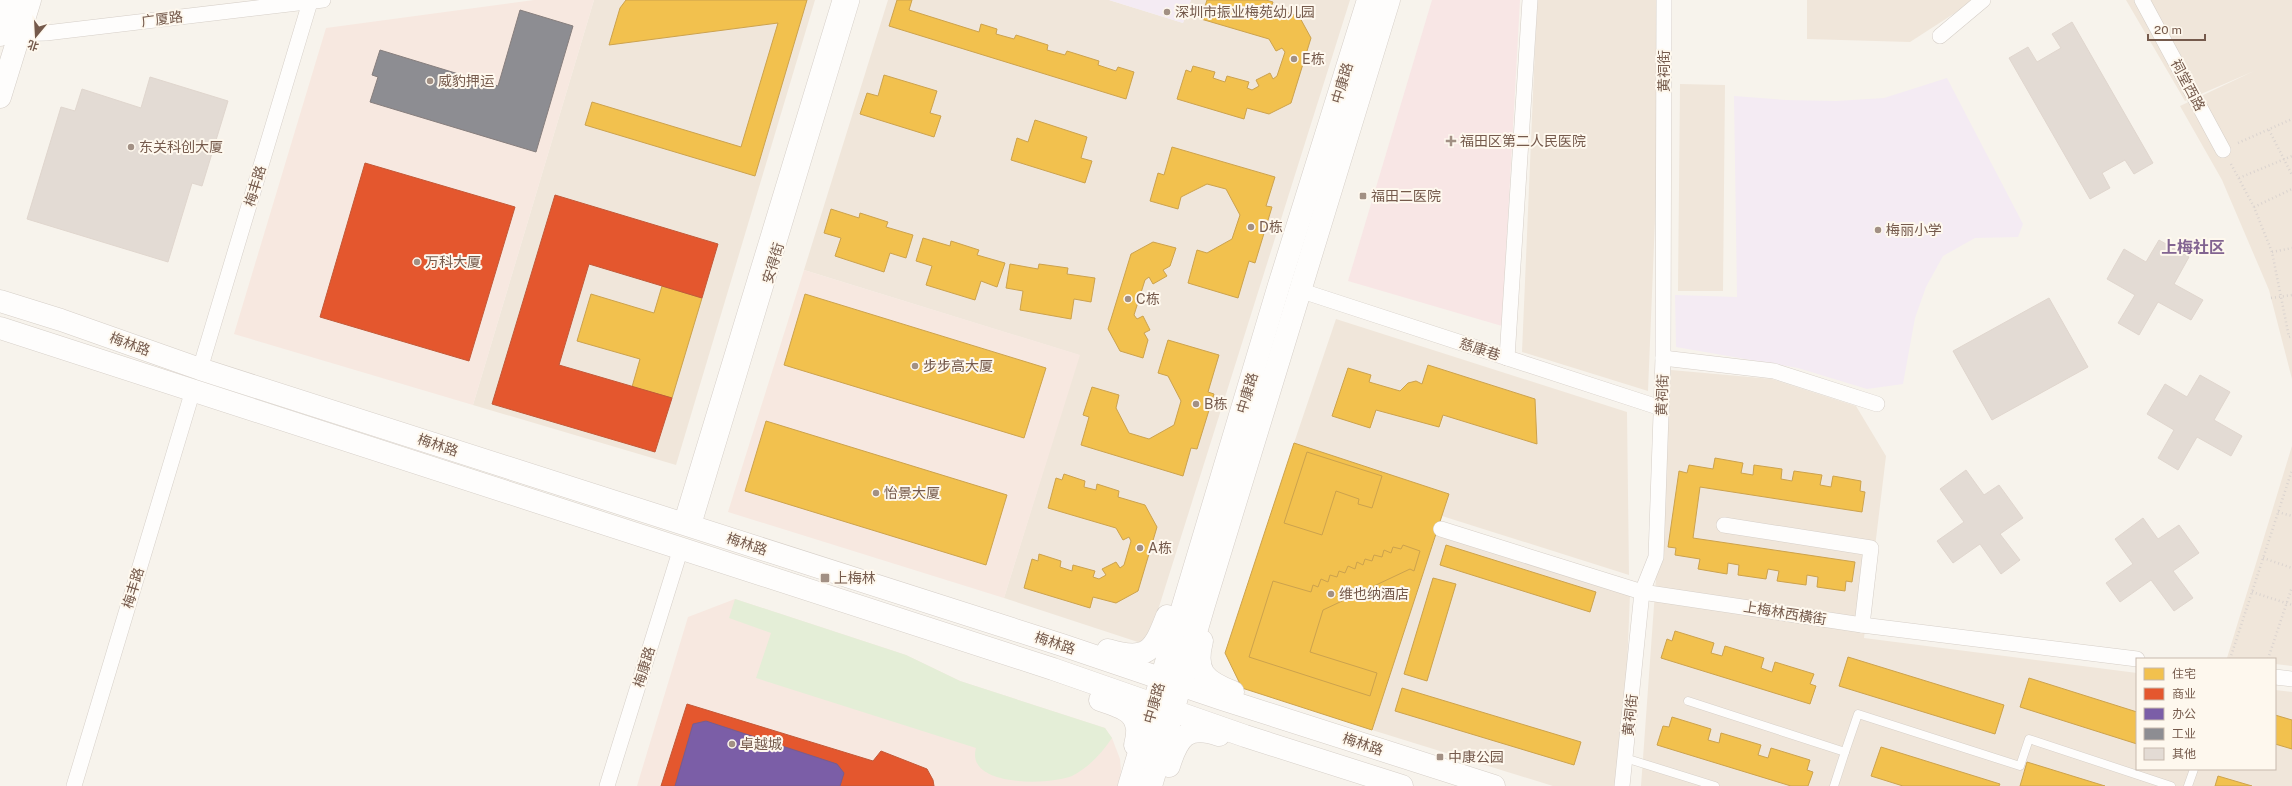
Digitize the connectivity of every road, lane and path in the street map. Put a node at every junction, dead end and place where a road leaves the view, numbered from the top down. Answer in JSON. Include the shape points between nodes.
{"nodes":[{"id":1,"x":11,"y":0,"type":"edge"},
{"id":2,"x":30,"y":0,"type":"edge"},
{"id":3,"x":840,"y":0,"type":"edge"},
{"id":4,"x":852,"y":0,"type":"edge"},
{"id":5,"x":1368,"y":0,"type":"edge"},
{"id":6,"x":1389,"y":0,"type":"edge"},
{"id":7,"x":1530,"y":0,"type":"edge"},
{"id":8,"x":1664,"y":0,"type":"edge"},
{"id":9,"x":1983,"y":0,"type":"edge"},
{"id":10,"x":2142,"y":0,"type":"edge"},
{"id":11,"x":316,"y":1,"type":"edge"},
{"id":12,"x":7,"y":34,"type":"edge"},
{"id":13,"x":1940,"y":36,"type":"dead end"},
{"id":14,"x":0,"y":97,"type":"edge"},
{"id":15,"x":2292,"y":119,"type":"edge"},
{"id":16,"x":2269,"y":130,"type":"junction"},
{"id":17,"x":2223,"y":150,"type":"junction"},
{"id":18,"x":2292,"y":156,"type":"edge"},
{"id":19,"x":2285,"y":159,"type":"junction"},
{"id":20,"x":2292,"y":175,"type":"edge"},
{"id":21,"x":2238,"y":178,"type":"junction"},
{"id":22,"x":2292,"y":189,"type":"edge"},
{"id":23,"x":2254,"y":207,"type":"junction"},
{"id":24,"x":2292,"y":248,"type":"edge"},
{"id":25,"x":2272,"y":252,"type":"junction"},
{"id":26,"x":0,"y":290,"type":"edge"},
{"id":27,"x":1299,"y":290,"type":"junction"},
{"id":28,"x":2292,"y":295,"type":"edge"},
{"id":29,"x":2282,"y":296,"type":"junction"},
{"id":30,"x":2271,"y":298,"type":"dead end"},
{"id":31,"x":0,"y":301,"type":"edge"},
{"id":32,"x":61,"y":320,"type":"junction"},
{"id":33,"x":0,"y":328,"type":"edge"},
{"id":34,"x":2292,"y":336,"type":"edge"},
{"id":35,"x":1507,"y":358,"type":"junction"},
{"id":36,"x":1663,"y":358,"type":"junction"},
{"id":37,"x":200,"y":369,"type":"junction"},
{"id":38,"x":193,"y":390,"type":"junction"},
{"id":39,"x":1877,"y":404,"type":"dead end"},
{"id":40,"x":1661,"y":408,"type":"junction"},
{"id":41,"x":2292,"y":470,"type":"edge"},
{"id":42,"x":2278,"y":512,"type":"junction"},
{"id":43,"x":2292,"y":516,"type":"edge"},
{"id":44,"x":687,"y":525,"type":"junction"},
{"id":45,"x":1724,"y":525,"type":"dead end"},
{"id":46,"x":1441,"y":529,"type":"dead end"},
{"id":47,"x":681,"y":548,"type":"junction"},
{"id":48,"x":2263,"y":558,"type":"junction"},
{"id":49,"x":2292,"y":568,"type":"edge"},
{"id":50,"x":2292,"y":587,"type":"edge"},
{"id":51,"x":1642,"y":592,"type":"junction"},
{"id":52,"x":2252,"y":592,"type":"junction"},
{"id":53,"x":1195,"y":602,"type":"junction"},
{"id":54,"x":2287,"y":603,"type":"junction"},
{"id":55,"x":2292,"y":605,"type":"edge"},
{"id":56,"x":1862,"y":625,"type":"junction"},
{"id":57,"x":1062,"y":645,"type":"junction"},
{"id":58,"x":2230,"y":658,"type":"edge"},
{"id":59,"x":2268,"y":658,"type":"edge"},
{"id":60,"x":2136,"y":659,"type":"edge"},
{"id":61,"x":1053,"y":670,"type":"junction"},
{"id":62,"x":2276,"y":677,"type":"edge"},
{"id":63,"x":2292,"y":679,"type":"edge"},
{"id":64,"x":1171,"y":682,"type":"junction"},
{"id":65,"x":1688,"y":701,"type":"dead end"},
{"id":66,"x":1163,"y":707,"type":"junction"},
{"id":67,"x":1253,"y":710,"type":"junction"},
{"id":68,"x":1245,"y":736,"type":"junction"},
{"id":69,"x":1845,"y":752,"type":"junction"},
{"id":70,"x":1625,"y":758,"type":"junction"},
{"id":71,"x":2194,"y":770,"type":"edge"},
{"id":72,"x":74,"y":786,"type":"edge"},
{"id":73,"x":607,"y":786,"type":"edge"},
{"id":74,"x":1129,"y":786,"type":"edge"},
{"id":75,"x":1150,"y":786,"type":"edge"},
{"id":76,"x":1158,"y":786,"type":"edge"},
{"id":77,"x":1402,"y":786,"type":"edge"},
{"id":78,"x":1494,"y":786,"type":"edge"},
{"id":79,"x":1622,"y":786,"type":"edge"},
{"id":80,"x":1714,"y":786,"type":"edge"},
{"id":81,"x":1834,"y":786,"type":"edge"},
{"id":82,"x":2171,"y":786,"type":"edge"},
{"id":83,"x":2188,"y":786,"type":"edge"}],
"edges":[{"from":1,"to":12,"type":"main road"},
{"from":2,"to":12,"type":"main road"},
{"from":3,"to":44,"type":"street","name":"安得街"},
{"from":4,"to":44,"type":"street","name":"安得街"},
{"from":5,"to":53,"type":"main road","name":"中康路","via":[[1279,285]]},
{"from":6,"to":27,"type":"main road","name":"中康路"},
{"from":7,"to":35,"type":"street"},
{"from":8,"to":36,"type":"street","name":"黄祠街"},
{"from":9,"to":13,"type":"street"},
{"from":10,"to":17,"type":"street","name":"祠堂西路"},
{"from":11,"to":12,"type":"street","name":"广厦路","via":[[46,33]]},
{"from":11,"to":37,"type":"street","name":"梅丰路"},
{"from":12,"to":14,"type":"main road"},
{"from":15,"to":16,"type":"path"},
{"from":16,"to":17,"type":"path"},
{"from":16,"to":19,"type":"path"},
{"from":17,"to":21,"type":"path"},
{"from":18,"to":19,"type":"path"},
{"from":19,"to":20,"type":"path"},
{"from":19,"to":21,"type":"path"},
{"from":21,"to":23,"type":"path"},
{"from":22,"to":23,"type":"path"},
{"from":23,"to":25,"type":"path"},
{"from":24,"to":25,"type":"path"},
{"from":25,"to":29,"type":"path"},
{"from":26,"to":32,"type":"main road"},
{"from":27,"to":35,"type":"street","name":"慈康巷"},
{"from":27,"to":53,"type":"main road","name":"中康路"},
{"from":28,"to":29,"type":"path"},
{"from":29,"to":30,"type":"path"},
{"from":29,"to":34,"type":"path","via":[[2289,336]]},
{"from":31,"to":32,"type":"main road","name":"梅林路"},
{"from":32,"to":37,"type":"main road","name":"梅林路"},
{"from":33,"to":38,"type":"main road","name":"梅林路"},
{"from":35,"to":40,"type":"street","name":"慈康巷"},
{"from":36,"to":39,"type":"street","via":[[1774,371]]},
{"from":36,"to":40,"type":"street","name":"黄祠街"},
{"from":37,"to":44,"type":"main road","name":"梅林路"},
{"from":38,"to":47,"type":"main road","name":"梅林路"},
{"from":38,"to":72,"type":"street","name":"梅丰路"},
{"from":40,"to":51,"type":"street","name":"黄祠街","via":[[1656,557]]},
{"from":41,"to":42,"type":"path"},
{"from":42,"to":43,"type":"path"},
{"from":42,"to":48,"type":"path"},
{"from":44,"to":57,"type":"main road","name":"梅林路"},
{"from":45,"to":56,"type":"street","via":[[1871,548]]},
{"from":46,"to":51,"type":"street","name":"上梅林西横街"},
{"from":47,"to":61,"type":"main road","name":"梅林路"},
{"from":47,"to":73,"type":"street","name":"梅康路"},
{"from":48,"to":49,"type":"path"},
{"from":48,"to":52,"type":"path"},
{"from":50,"to":54,"type":"path"},
{"from":51,"to":56,"type":"street","name":"上梅林西横街"},
{"from":51,"to":70,"type":"street","name":"黄祠街"},
{"from":52,"to":54,"type":"path"},
{"from":52,"to":58,"type":"path"},
{"from":53,"to":57,"type":"main road","via":[[1169,611],[1153,647],[1136,655],[1126,655],[1100,647]]},
{"from":53,"to":64,"type":"main road","name":"中康路"},
{"from":53,"to":67,"type":"main road","via":[[1206,624],[1198,655],[1201,669],[1213,684],[1237,694]]},
{"from":54,"to":55,"type":"path"},
{"from":54,"to":59,"type":"path"},
{"from":56,"to":60,"type":"street","name":"上梅林西横街"},
{"from":57,"to":64,"type":"main road","name":"梅林路"},
{"from":61,"to":66,"type":"main road","name":"梅林路"},
{"from":61,"to":74,"type":"main road","via":[[1081,694],[1125,709],[1134,717],[1138,734],[1131,760]]},
{"from":62,"to":63,"type":"street"},
{"from":64,"to":66,"type":"main road","name":"中康路"},
{"from":64,"to":67,"type":"main road","name":"梅林路"},
{"from":65,"to":69,"type":"lane"},
{"from":66,"to":68,"type":"main road","name":"梅林路"},
{"from":66,"to":74,"type":"main road","name":"中康路"},
{"from":66,"to":75,"type":"main road","name":"中康路"},
{"from":67,"to":78,"type":"main road","name":"梅林路"},
{"from":68,"to":76,"type":"main road","via":[[1225,736],[1204,730],[1195,731],[1184,737],[1176,744],[1164,780]]},
{"from":68,"to":77,"type":"main road","name":"梅林路"},
{"from":69,"to":81,"type":"lane"},
{"from":69,"to":82,"type":"lane","via":[[1858,714],[2020,766],[2029,740]]},
{"from":70,"to":79,"type":"street","name":"黄祠街"},
{"from":70,"to":80,"type":"lane"},
{"from":71,"to":83,"type":"lane"}]}
